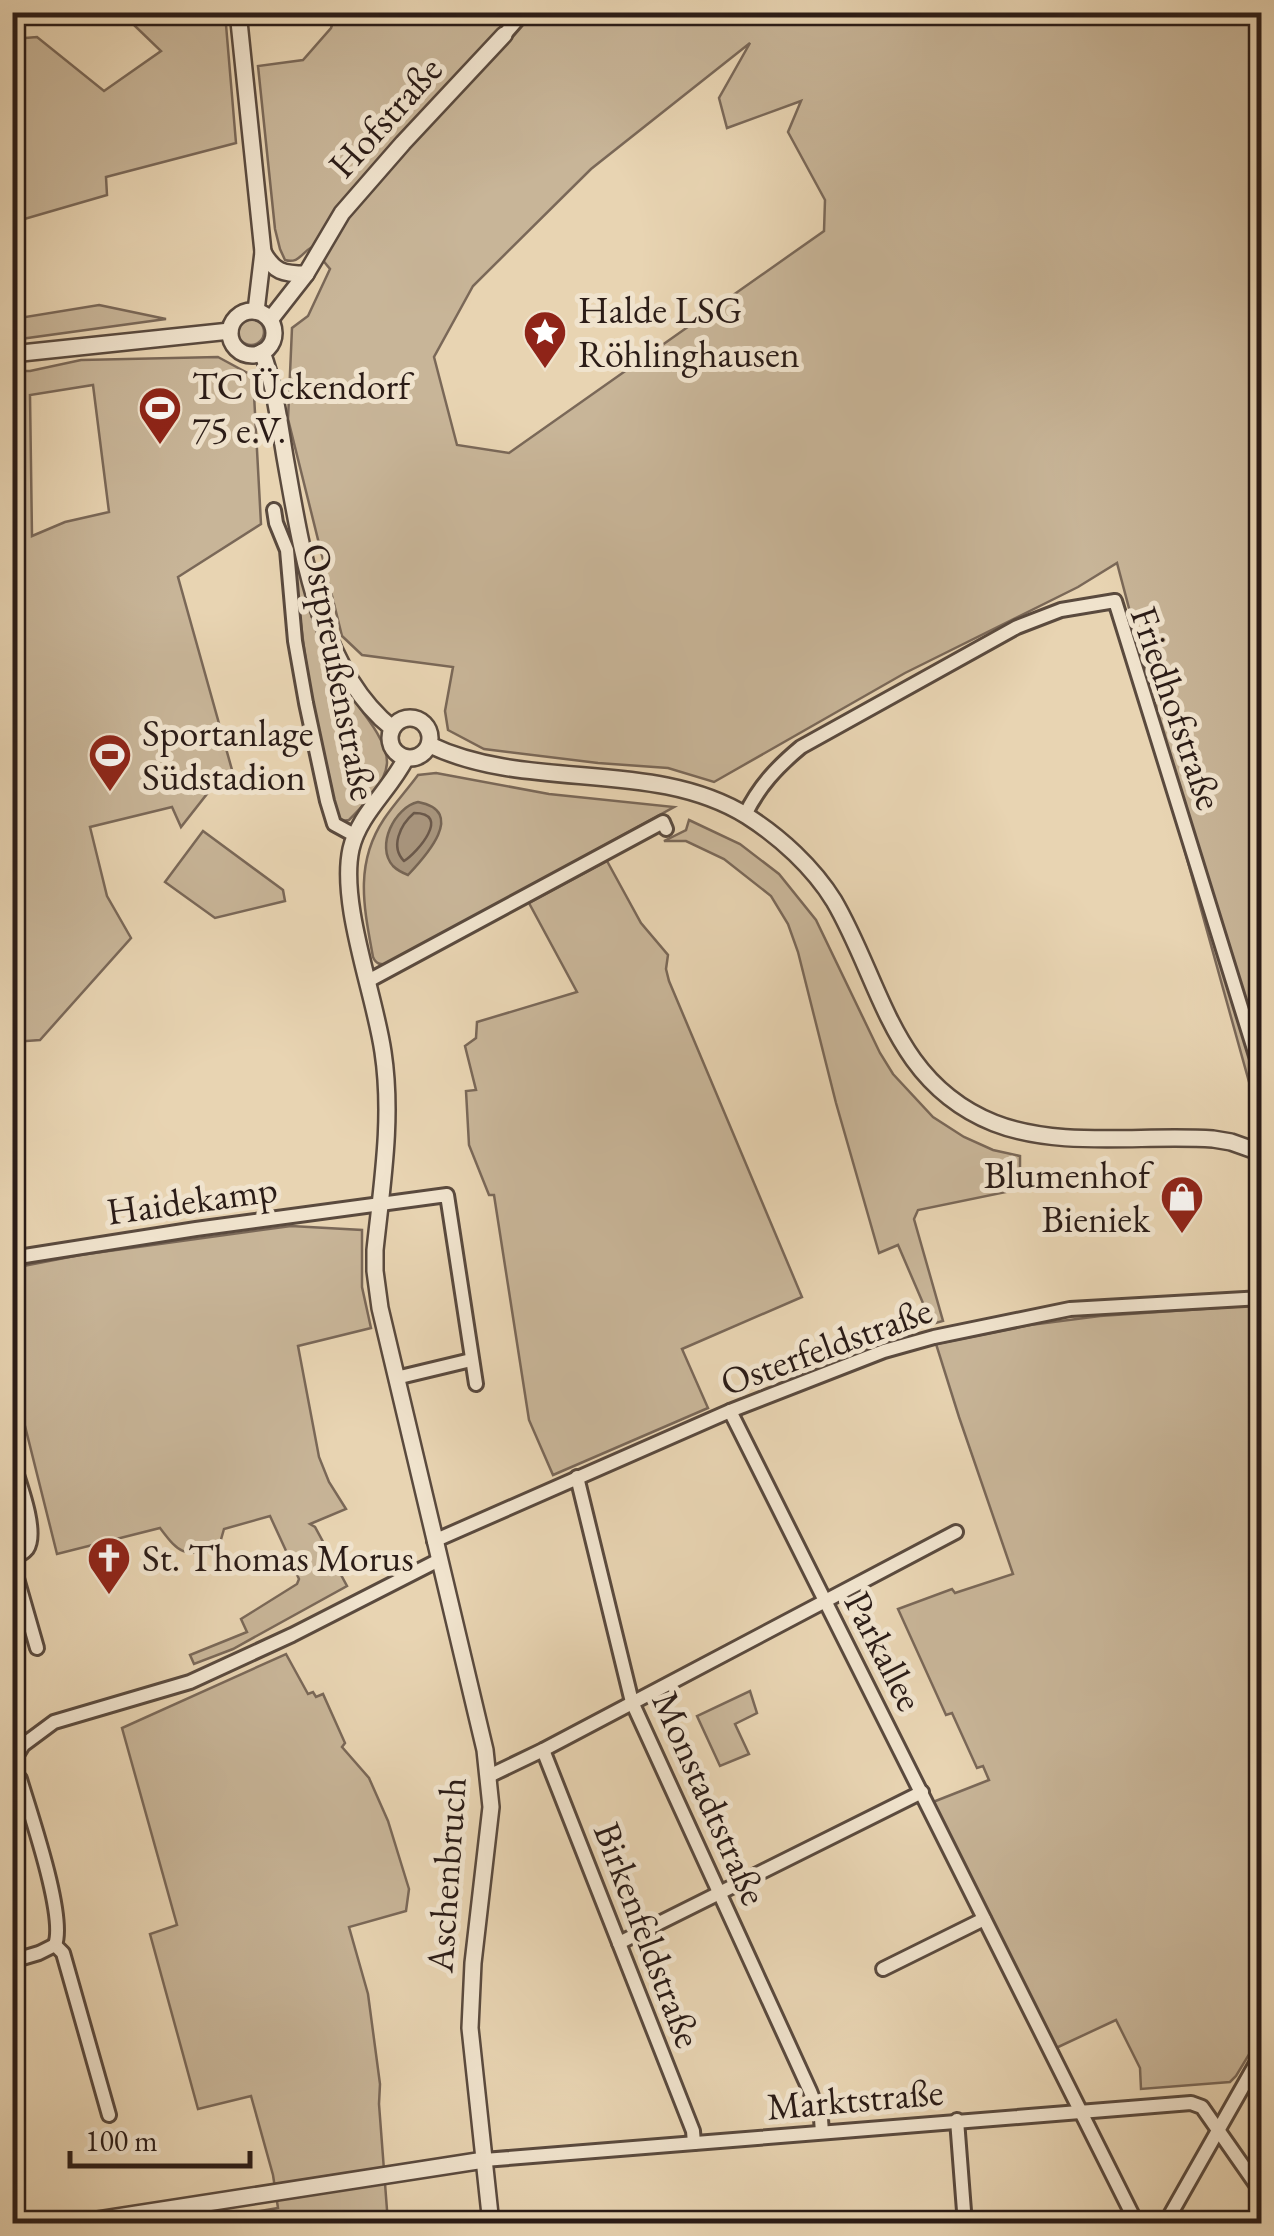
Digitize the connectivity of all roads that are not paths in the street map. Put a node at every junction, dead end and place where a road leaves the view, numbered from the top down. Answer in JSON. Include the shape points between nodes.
{"nodes":[{"id":1,"x":238,"y":12,"type":"edge"},
{"id":2,"x":524,"y":12,"type":"edge"},
{"id":3,"x":504,"y":35,"type":"joint"},
{"id":4,"x":263,"y":252,"type":"junction"},
{"id":5,"x":306,"y":274,"type":"junction"},
{"id":6,"x":263,"y":316,"type":"junction"},
{"id":7,"x":230,"y":331,"type":"junction"},
{"id":8,"x":262,"y":352,"type":"junction"},
{"id":9,"x":12,"y":354,"type":"edge"},
{"id":10,"x":274,"y":510,"type":"dead end"},
{"id":11,"x":392,"y":728,"type":"junction"},
{"id":12,"x":430,"y":745,"type":"junction"},
{"id":13,"x":406,"y":758,"type":"junction"},
{"id":14,"x":745,"y":815,"type":"junction"},
{"id":15,"x":666,"y":829,"type":"dead end"},
{"id":16,"x":356,"y":836,"type":"junction"},
{"id":17,"x":368,"y":980,"type":"junction"},
{"id":18,"x":1262,"y":1074,"type":"edge"},
{"id":19,"x":1262,"y":1152,"type":"edge"},
{"id":20,"x":380,"y":1204,"type":"junction"},
{"id":21,"x":12,"y":1258,"type":"edge"},
{"id":22,"x":1262,"y":1298,"type":"edge"},
{"id":23,"x":471,"y":1360,"type":"junction"},
{"id":24,"x":396,"y":1378,"type":"junction"},
{"id":25,"x":476,"y":1384,"type":"dead end"},
{"id":26,"x":730,"y":1411,"type":"junction"},
{"id":27,"x":12,"y":1460,"type":"edge"},
{"id":28,"x":577,"y":1477,"type":"junction"},
{"id":29,"x":956,"y":1532,"type":"dead end"},
{"id":30,"x":434,"y":1541,"type":"junction"},
{"id":31,"x":12,"y":1559,"type":"edge"},
{"id":32,"x":439,"y":1560,"type":"junction"},
{"id":33,"x":825,"y":1601,"type":"junction"},
{"id":34,"x":37,"y":1648,"type":"dead end"},
{"id":35,"x":632,"y":1702,"type":"junction"},
{"id":36,"x":543,"y":1750,"type":"junction"},
{"id":37,"x":12,"y":1766,"type":"edge"},
{"id":38,"x":489,"y":1776,"type":"junction"},
{"id":39,"x":922,"y":1792,"type":"junction"},
{"id":40,"x":719,"y":1892,"type":"junction"},
{"id":41,"x":984,"y":1919,"type":"junction"},
{"id":42,"x":619,"y":1942,"type":"junction"},
{"id":43,"x":54,"y":1945,"type":"junction"},
{"id":44,"x":12,"y":1960,"type":"edge"},
{"id":45,"x":883,"y":1970,"type":"dead end"},
{"id":46,"x":1262,"y":2052,"type":"edge"},
{"id":47,"x":1080,"y":2110,"type":"junction"},
{"id":48,"x":109,"y":2115,"type":"dead end"},
{"id":49,"x":957,"y":2120,"type":"junction"},
{"id":50,"x":822,"y":2132,"type":"junction"},
{"id":51,"x":1218,"y":2132,"type":"junction"},
{"id":52,"x":694,"y":2144,"type":"junction"},
{"id":53,"x":484,"y":2160,"type":"junction"},
{"id":54,"x":1262,"y":2193,"type":"edge"},
{"id":55,"x":72,"y":2224,"type":"edge"},
{"id":56,"x":491,"y":2224,"type":"edge"},
{"id":57,"x":965,"y":2224,"type":"edge"},
{"id":58,"x":1137,"y":2224,"type":"edge"},
{"id":59,"x":1164,"y":2224,"type":"edge"}],
"edges":[{"from":1,"to":4,"type":"street"},
{"from":2,"to":3,"type":"street","name":"Hofstraße"},
{"from":3,"to":5,"type":"street","name":"Hofstraße","via":[[342,213]]},
{"from":4,"to":5,"type":"street","via":[[271,266]]},
{"from":4,"to":6,"type":"street"},
{"from":5,"to":6,"type":"street","name":"Hofstraße"},
{"from":6,"to":7,"type":"street","via":[[249,311]]},
{"from":6,"to":8,"type":"street","via":[[273,327],[272,342]]},
{"from":7,"to":8,"type":"street","via":[[237,349]]},
{"from":7,"to":9,"type":"street"},
{"from":8,"to":11,"type":"street","name":"Ostpreußenstraße","via":[[330,642],[358,692]]},
{"from":10,"to":16,"type":"street","name":"Ostpreußenstraße","via":[[327,800],[334,824]]},
{"from":11,"to":12,"type":"street","via":[[408,718],[420,720],[430,731]]},
{"from":11,"to":13,"type":"street","via":[[392,747]]},
{"from":12,"to":13,"type":"street"},
{"from":12,"to":14,"type":"street","via":[[482,762],[676,789]]},
{"from":13,"to":16,"type":"street","name":"Ostpreußenstraße"},
{"from":14,"to":18,"type":"street","name":"Friedhofstraße","via":[[764,782],[801,746],[1017,627],[1061,610],[1115,601]]},
{"from":14,"to":19,"type":"street","via":[[791,850],[824,888],[902,1045],[940,1090],[966,1108],[1022,1131],[1213,1140]]},
{"from":15,"to":17,"type":"street","via":[[662,822]]},
{"from":16,"to":17,"type":"street","name":"Ostpreußenstraße","via":[[352,903]]},
{"from":17,"to":20,"type":"street","name":"Ostpreußenstraße","via":[[388,1105]]},
{"from":20,"to":21,"type":"street","name":"Haidekamp"},
{"from":20,"to":23,"type":"street","via":[[447,1195]]},
{"from":20,"to":24,"type":"street","name":"Ostpreußenstraße","via":[[375,1271]]},
{"from":22,"to":26,"type":"street","name":"Osterfeldstraße","via":[[1070,1310],[942,1334]]},
{"from":23,"to":24,"type":"street"},
{"from":23,"to":25,"type":"street"},
{"from":24,"to":30,"type":"street","name":"Ostpreußenstraße"},
{"from":26,"to":28,"type":"street","name":"Osterfeldstraße"},
{"from":26,"to":33,"type":"street","name":"Parkallee"},
{"from":27,"to":31,"type":"street","via":[[31,1534],[28,1548]]},
{"from":28,"to":30,"type":"street","name":"Osterfeldstraße"},
{"from":28,"to":35,"type":"street","name":"Monstadtstraße"},
{"from":29,"to":33,"type":"street"},
{"from":30,"to":32,"type":"street","name":"Aschenbruch"},
{"from":31,"to":34,"type":"street"},
{"from":32,"to":37,"type":"street","via":[[190,1682],[54,1722],[22,1745]]},
{"from":32,"to":38,"type":"street","name":"Aschenbruch"},
{"from":33,"to":35,"type":"street"},
{"from":33,"to":39,"type":"street","name":"Parkallee"},
{"from":35,"to":36,"type":"street"},
{"from":35,"to":40,"type":"street","name":"Monstadtstraße"},
{"from":36,"to":38,"type":"street"},
{"from":36,"to":42,"type":"street","name":"Birkenfeldstraße"},
{"from":37,"to":43,"type":"street","via":[[51,1890]]},
{"from":38,"to":53,"type":"street","name":"Aschenbruch","via":[[470,2006]]},
{"from":39,"to":40,"type":"street"},
{"from":39,"to":41,"type":"street","name":"Parkallee"},
{"from":40,"to":42,"type":"street"},
{"from":40,"to":50,"type":"street","name":"Monstadtstraße","via":[[810,2091]]},
{"from":41,"to":45,"type":"street"},
{"from":41,"to":47,"type":"street","name":"Parkallee"},
{"from":42,"to":52,"type":"street","name":"Birkenfeldstraße"},
{"from":43,"to":44,"type":"street"},
{"from":43,"to":48,"type":"street","via":[[63,1954]]},
{"from":46,"to":51,"type":"street"},
{"from":47,"to":49,"type":"street","name":"Marktstraße"},
{"from":47,"to":51,"type":"street","name":"Marktstraße","via":[[1191,2103]]},
{"from":47,"to":58,"type":"street","name":"Parkallee"},
{"from":49,"to":50,"type":"street","name":"Marktstraße"},
{"from":49,"to":57,"type":"street"},
{"from":50,"to":52,"type":"street","name":"Marktstraße"},
{"from":51,"to":54,"type":"street"},
{"from":51,"to":59,"type":"street"},
{"from":52,"to":53,"type":"street","name":"Marktstraße"},
{"from":53,"to":55,"type":"street"},
{"from":53,"to":56,"type":"street","name":"Aschenbruch"}]}
